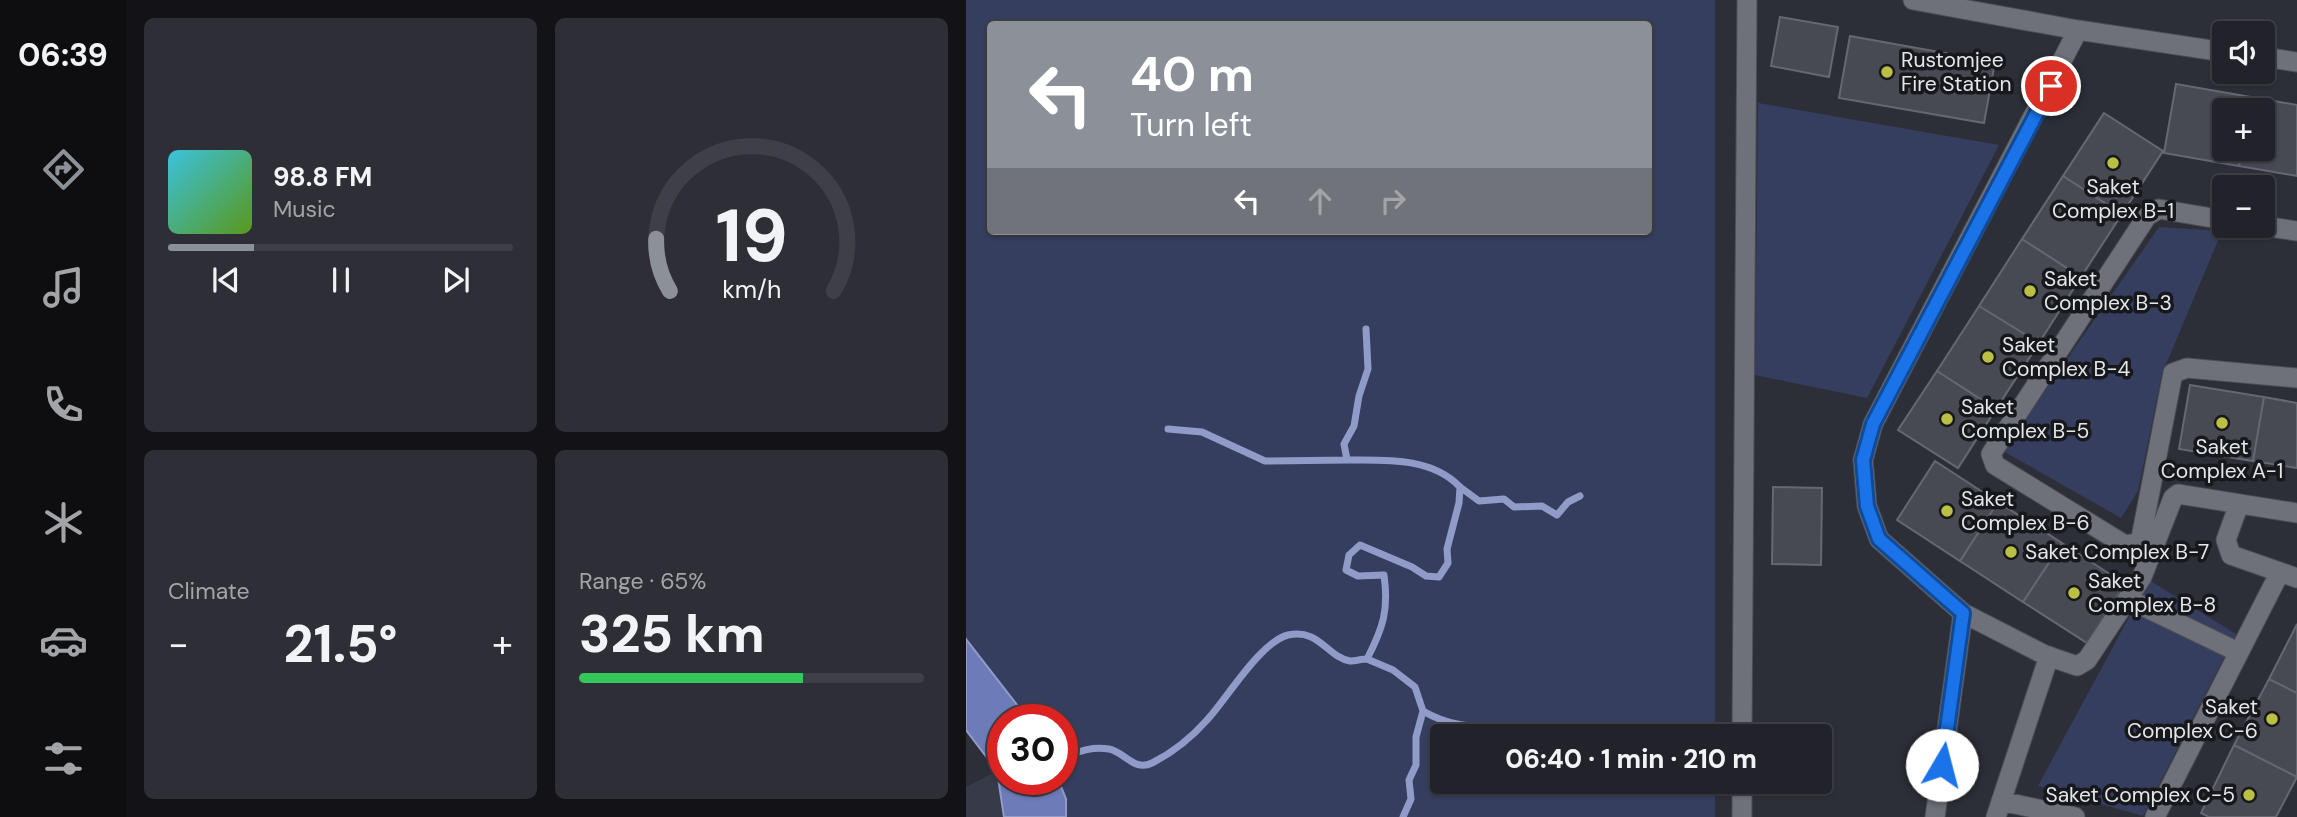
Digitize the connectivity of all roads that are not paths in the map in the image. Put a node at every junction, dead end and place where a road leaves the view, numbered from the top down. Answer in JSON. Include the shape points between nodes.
{"nodes":[{"id":1,"x":1747,"y":0,"type":"edge"},
{"id":2,"x":1913,"y":0,"type":"edge"},
{"id":3,"x":2078,"y":30,"type":"junction"},
{"id":4,"x":2212,"y":50,"type":"edge"},
{"id":5,"x":2275,"y":59,"type":"edge"},
{"id":6,"x":2297,"y":62,"type":"edge"},
{"id":7,"x":2212,"y":218,"type":"edge"},
{"id":8,"x":2275,"y":228,"type":"edge"},
{"id":9,"x":2297,"y":232,"type":"edge"},
{"id":10,"x":2297,"y":378,"type":"edge"},
{"id":11,"x":2239,"y":504,"type":"junction"},
{"id":12,"x":2297,"y":513,"type":"edge"},
{"id":13,"x":2148,"y":542,"type":"junction"},
{"id":14,"x":2289,"y":575,"type":"edge"},
{"id":15,"x":2128,"y":599,"type":"junction"},
{"id":16,"x":1963,"y":613,"type":"junction"},
{"id":17,"x":2238,"y":652,"type":"junction"},
{"id":18,"x":2049,"y":656,"type":"junction"},
{"id":19,"x":1742,"y":724,"type":"edge"},
{"id":20,"x":1742,"y":794,"type":"edge"},
{"id":21,"x":1998,"y":809,"type":"edge"},
{"id":22,"x":1742,"y":817,"type":"edge"},
{"id":23,"x":1935,"y":817,"type":"edge"},
{"id":24,"x":2075,"y":817,"type":"edge"},
{"id":25,"x":2155,"y":817,"type":"edge"}],
"edges":[{"from":1,"to":19,"type":"street"},
{"from":2,"to":3,"type":"street"},
{"from":3,"to":4,"type":"street"},
{"from":3,"to":16,"type":"street","via":[[1873,424],[1863,460],[1867,506],[1879,539]]},
{"from":5,"to":6,"type":"street"},
{"from":7,"to":13,"type":"street","via":[[2160,209],[2147,216],[1991,454],[1995,465],[2125,545]]},
{"from":8,"to":9,"type":"street"},
{"from":10,"to":13,"type":"street","via":[[2187,368],[2173,373]]},
{"from":11,"to":12,"type":"street"},
{"from":11,"to":13,"type":"street","via":[[2179,494]]},
{"from":11,"to":14,"type":"street","via":[[2227,540],[2231,555]]},
{"from":13,"to":15,"type":"street","via":[[2142,577]]},
{"from":14,"to":17,"type":"street"},
{"from":15,"to":17,"type":"street"},
{"from":15,"to":18,"type":"street","via":[[2087,660],[2077,666]]},
{"from":16,"to":18,"type":"street"},
{"from":16,"to":23,"type":"street"},
{"from":17,"to":25,"type":"street"},
{"from":18,"to":21,"type":"street"},
{"from":20,"to":22,"type":"street"},
{"from":21,"to":24,"type":"street"}]}
